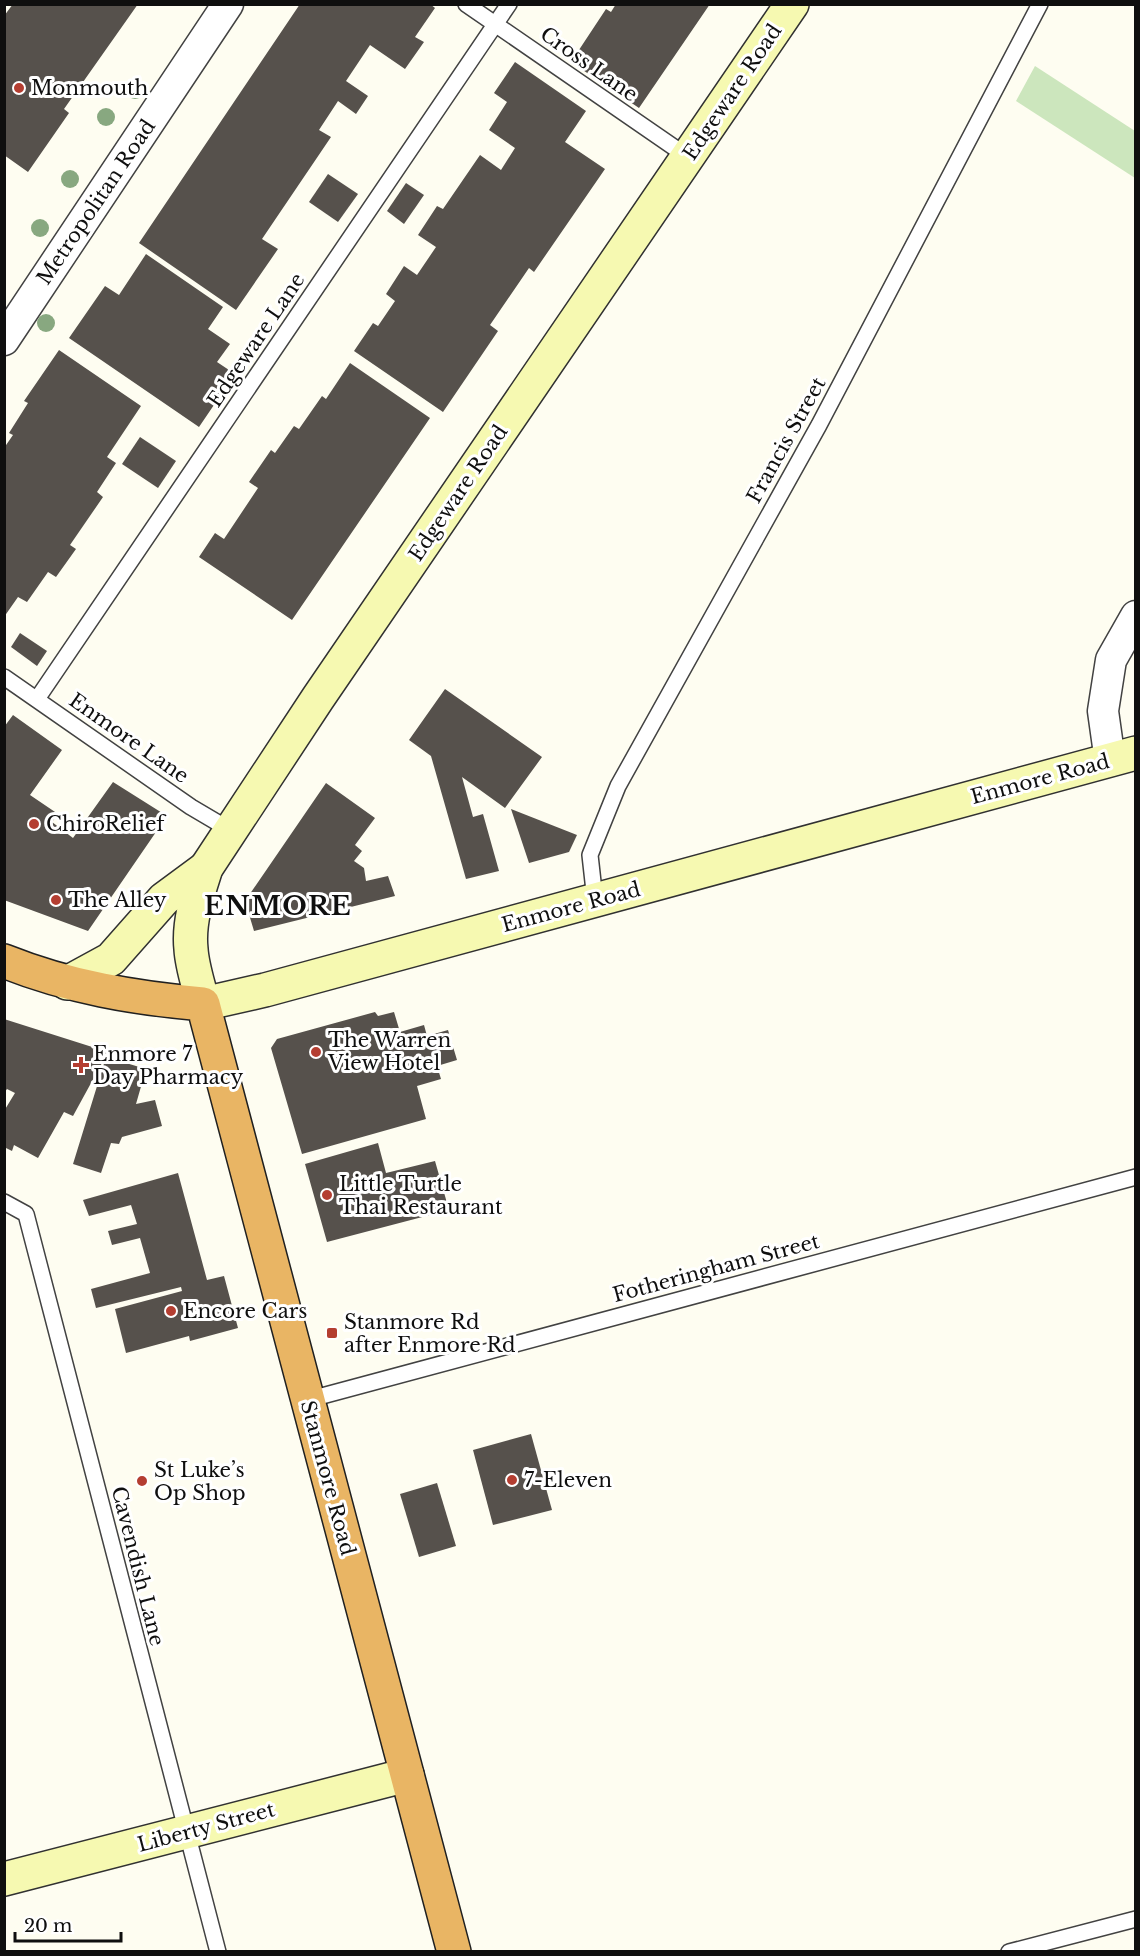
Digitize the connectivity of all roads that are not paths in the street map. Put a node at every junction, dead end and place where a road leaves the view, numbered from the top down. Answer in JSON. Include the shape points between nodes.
{"nodes":[{"id":1,"x":228,"y":4,"type":"edge"},
{"id":2,"x":466,"y":4,"type":"edge"},
{"id":3,"x":509,"y":4,"type":"edge"},
{"id":4,"x":792,"y":4,"type":"edge"},
{"id":5,"x":1040,"y":4,"type":"edge"},
{"id":6,"x":495,"y":25,"type":"junction"},
{"id":7,"x":688,"y":157,"type":"junction"},
{"id":8,"x":4,"y":340,"type":"edge"},
{"id":9,"x":1136,"y":616,"type":"edge"},
{"id":10,"x":4,"y":677,"type":"edge"},
{"id":11,"x":37,"y":699,"type":"junction"},
{"id":12,"x":1123,"y":757,"type":"edge"},
{"id":13,"x":230,"y":830,"type":"junction"},
{"id":14,"x":206,"y":868,"type":"junction"},
{"id":15,"x":594,"y":900,"type":"junction"},
{"id":16,"x":4,"y":961,"type":"edge"},
{"id":17,"x":67,"y":984,"type":"junction"},
{"id":18,"x":203,"y":1004,"type":"junction"},
{"id":19,"x":1136,"y":1177,"type":"edge"},
{"id":20,"x":4,"y":1202,"type":"edge"},
{"id":21,"x":307,"y":1400,"type":"junction"},
{"id":22,"x":407,"y":1775,"type":"junction"},
{"id":23,"x":186,"y":1832,"type":"junction"},
{"id":24,"x":4,"y":1879,"type":"edge"},
{"id":25,"x":1136,"y":1919,"type":"edge"},
{"id":26,"x":218,"y":1952,"type":"edge"},
{"id":27,"x":454,"y":1952,"type":"edge"},
{"id":28,"x":1009,"y":1952,"type":"edge"}],
"edges":[{"from":1,"to":8,"type":"street","name":"Metropolitan Road"},
{"from":2,"to":6,"type":"lane","name":"Cross Lane"},
{"from":3,"to":6,"type":"lane","name":"Edgeware Lane"},
{"from":4,"to":7,"type":"main road","name":"Edgeware Road"},
{"from":5,"to":15,"type":"lane","name":"Francis Street","via":[[819,426],[618,786],[590,855]]},
{"from":6,"to":7,"type":"lane","name":"Cross Lane"},
{"from":6,"to":11,"type":"lane","name":"Edgeware Lane"},
{"from":7,"to":13,"type":"main road","name":"Edgeware Road"},
{"from":9,"to":12,"type":"street","via":[[1111,660],[1103,711]]},
{"from":10,"to":11,"type":"lane","name":"Enmore Lane"},
{"from":11,"to":13,"type":"lane","name":"Enmore Lane"},
{"from":12,"to":15,"type":"main road","name":"Enmore Road"},
{"from":13,"to":14,"type":"main road","name":"Edgeware Road"},
{"from":14,"to":17,"type":"main road","via":[[164,899],[111,959]]},
{"from":14,"to":18,"type":"main road","name":"Edgeware Road","via":[[196,898],[191,941]]},
{"from":15,"to":18,"type":"main road","name":"Enmore Road"},
{"from":16,"to":17,"type":"highway","name":"Enmore Road"},
{"from":17,"to":18,"type":"highway","name":"Enmore Road"},
{"from":18,"to":21,"type":"highway","name":"Stanmore Road"},
{"from":19,"to":21,"type":"lane","name":"Fotheringham Street"},
{"from":20,"to":23,"type":"lane","name":"Cavendish Lane","via":[[26,1214]]},
{"from":21,"to":22,"type":"highway","name":"Stanmore Road"},
{"from":22,"to":23,"type":"main road","name":"Liberty Street"},
{"from":22,"to":27,"type":"highway","name":"Stanmore Road"},
{"from":23,"to":24,"type":"main road","name":"Liberty Street"},
{"from":23,"to":26,"type":"lane","name":"Cavendish Lane"},
{"from":25,"to":28,"type":"lane"}]}
